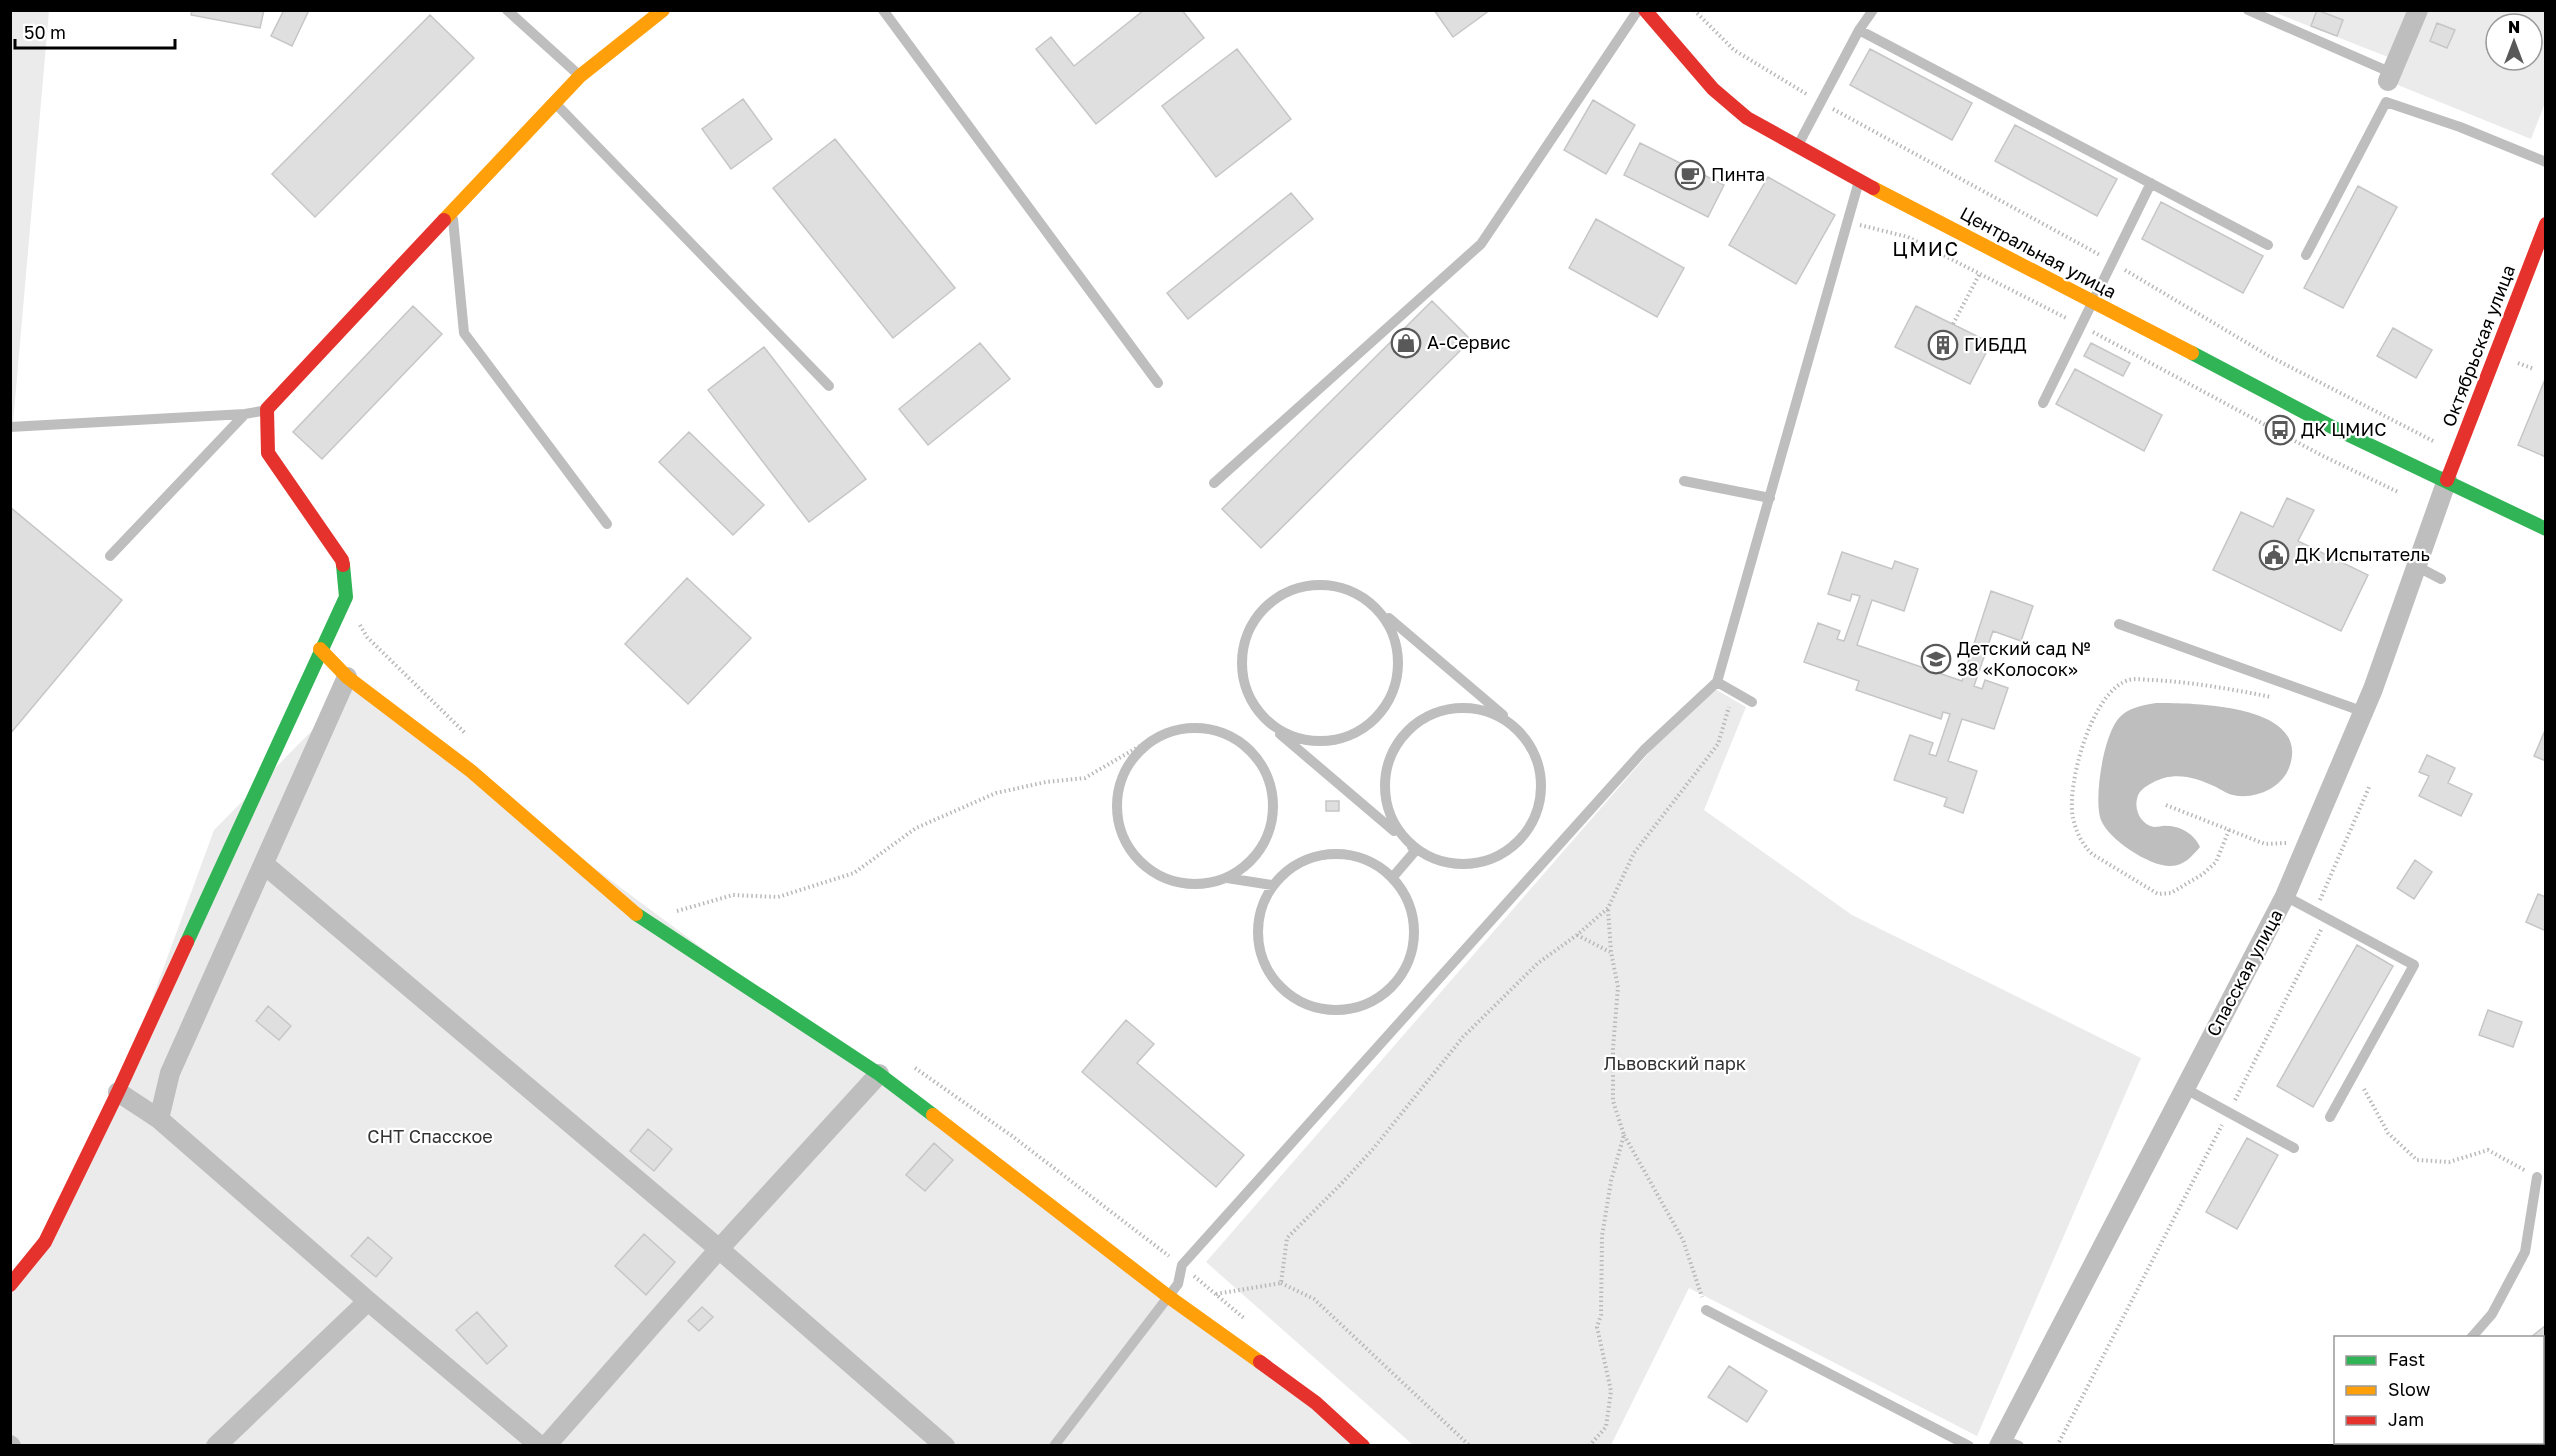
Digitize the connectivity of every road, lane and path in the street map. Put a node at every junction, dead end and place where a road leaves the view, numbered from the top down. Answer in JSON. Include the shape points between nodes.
{"nodes":[{"id":1,"x":507,"y":10,"type":"edge"},
{"id":2,"x":663,"y":10,"type":"edge"},
{"id":3,"x":883,"y":10,"type":"edge"},
{"id":4,"x":1638,"y":10,"type":"edge"},
{"id":5,"x":1645,"y":10,"type":"edge"},
{"id":6,"x":1694,"y":10,"type":"edge"},
{"id":7,"x":1874,"y":10,"type":"edge"},
{"id":8,"x":2248,"y":10,"type":"edge"},
{"id":9,"x":2418,"y":10,"type":"edge"},
{"id":10,"x":1859,"y":30,"type":"junction"},
{"id":11,"x":580,"y":76,"type":"junction"},
{"id":12,"x":2390,"y":77,"type":"joint"},
{"id":13,"x":555,"y":103,"type":"junction"},
{"id":14,"x":1820,"y":103,"type":"junction"},
{"id":15,"x":1797,"y":147,"type":"junction"},
{"id":16,"x":2546,"y":162,"type":"edge"},
{"id":17,"x":1859,"y":181,"type":"junction"},
{"id":18,"x":2151,"y":183,"type":"junction"},
{"id":19,"x":452,"y":212,"type":"junction"},
{"id":20,"x":1847,"y":218,"type":"junction"},
{"id":21,"x":2544,"y":233,"type":"edge"},
{"id":22,"x":2268,"y":245,"type":"dead end"},
{"id":23,"x":1993,"y":249,"type":"junction"},
{"id":24,"x":2306,"y":255,"type":"dead end"},
{"id":25,"x":2113,"y":262,"type":"junction"},
{"id":26,"x":1980,"y":273,"type":"junction"},
{"id":27,"x":2093,"y":302,"type":"junction"},
{"id":28,"x":1953,"y":324,"type":"dead end"},
{"id":29,"x":2082,"y":326,"type":"junction"},
{"id":30,"x":1158,"y":383,"type":"dead end"},
{"id":31,"x":829,"y":386,"type":"dead end"},
{"id":32,"x":2043,"y":403,"type":"dead end"},
{"id":33,"x":267,"y":410,"type":"junction"},
{"id":34,"x":244,"y":414,"type":"junction"},
{"id":35,"x":10,"y":427,"type":"edge"},
{"id":36,"x":2456,"y":453,"type":"junction"},
{"id":37,"x":2447,"y":480,"type":"junction"},
{"id":38,"x":1684,"y":481,"type":"dead end"},
{"id":39,"x":1214,"y":483,"type":"dead end"},
{"id":40,"x":2398,"y":492,"type":"dead end"},
{"id":41,"x":1770,"y":498,"type":"junction"},
{"id":42,"x":607,"y":524,"type":"dead end"},
{"id":43,"x":2546,"y":529,"type":"edge"},
{"id":44,"x":110,"y":556,"type":"dead end"},
{"id":45,"x":2418,"y":567,"type":"junction"},
{"id":46,"x":2441,"y":579,"type":"dead end"},
{"id":47,"x":346,"y":597,"type":"junction"},
{"id":48,"x":1366,"y":598,"type":"junction"},
{"id":49,"x":2119,"y":624,"type":"dead end"},
{"id":50,"x":320,"y":649,"type":"junction"},
{"id":51,"x":347,"y":677,"type":"junction"},
{"id":52,"x":1717,"y":682,"type":"junction"},
{"id":53,"x":2288,"y":685,"type":"junction"},
{"id":54,"x":1734,"y":692,"type":"junction"},
{"id":55,"x":1752,"y":702,"type":"dead end"},
{"id":56,"x":2364,"y":712,"type":"junction"},
{"id":57,"x":1509,"y":721,"type":"junction"},
{"id":58,"x":1273,"y":728,"type":"junction"},
{"id":59,"x":1162,"y":733,"type":"junction"},
{"id":60,"x":467,"y":735,"type":"dead end"},
{"id":61,"x":2370,"y":785,"type":"dead end"},
{"id":62,"x":2166,"y":805,"type":"dead end"},
{"id":63,"x":2229,"y":830,"type":"junction"},
{"id":64,"x":2308,"y":843,"type":"junction"},
{"id":65,"x":1416,"y":850,"type":"junction"},
{"id":66,"x":265,"y":865,"type":"junction"},
{"id":67,"x":1227,"y":878,"type":"junction"},
{"id":68,"x":1392,"y":878,"type":"junction"},
{"id":69,"x":1272,"y":885,"type":"junction"},
{"id":70,"x":2285,"y":896,"type":"junction"},
{"id":71,"x":1608,"y":908,"type":"junction"},
{"id":72,"x":2315,"y":912,"type":"junction"},
{"id":73,"x":683,"y":918,"type":"dead end"},
{"id":74,"x":2327,"y":919,"type":"junction"},
{"id":75,"x":1577,"y":936,"type":"junction"},
{"id":76,"x":1611,"y":952,"type":"junction"},
{"id":77,"x":905,"y":1061,"type":"dead end"},
{"id":78,"x":2354,"y":1073,"type":"junction"},
{"id":79,"x":879,"y":1074,"type":"junction"},
{"id":80,"x":2184,"y":1088,"type":"junction"},
{"id":81,"x":118,"y":1092,"type":"junction"},
{"id":82,"x":2228,"y":1112,"type":"junction"},
{"id":83,"x":2330,"y":1117,"type":"dead end"},
{"id":84,"x":159,"y":1119,"type":"junction"},
{"id":85,"x":1624,"y":1135,"type":"junction"},
{"id":86,"x":2294,"y":1148,"type":"dead end"},
{"id":87,"x":2538,"y":1177,"type":"joint"},
{"id":88,"x":719,"y":1249,"type":"junction"},
{"id":89,"x":1182,"y":1265,"type":"junction"},
{"id":90,"x":1281,"y":1283,"type":"junction"},
{"id":91,"x":10,"y":1285,"type":"edge"},
{"id":92,"x":1216,"y":1294,"type":"dead end"},
{"id":93,"x":1169,"y":1297,"type":"junction"},
{"id":94,"x":368,"y":1301,"type":"junction"},
{"id":95,"x":1706,"y":1310,"type":"joint"},
{"id":96,"x":2473,"y":1336,"type":"edge"},
{"id":97,"x":2007,"y":1444,"type":"edge"},
{"id":98,"x":216,"y":1446,"type":"edge"},
{"id":99,"x":540,"y":1446,"type":"edge"},
{"id":100,"x":546,"y":1446,"type":"edge"},
{"id":101,"x":945,"y":1446,"type":"edge"},
{"id":102,"x":1054,"y":1446,"type":"edge"},
{"id":103,"x":1363,"y":1446,"type":"edge"},
{"id":104,"x":1470,"y":1446,"type":"edge"},
{"id":105,"x":1589,"y":1446,"type":"edge"},
{"id":106,"x":1969,"y":1446,"type":"edge"},
{"id":107,"x":2057,"y":1446,"type":"edge"}],
"edges":[{"from":1,"to":11,"type":"lane"},
{"from":2,"to":11,"type":"street"},
{"from":3,"to":30,"type":"lane"},
{"from":4,"to":39,"type":"lane","via":[[1481,244]]},
{"from":5,"to":15,"type":"street","name":"Центральная улица","via":[[1727,102]]},
{"from":6,"to":14,"type":"path","via":[[1734,50]]},
{"from":7,"to":10,"type":"lane"},
{"from":8,"to":12,"type":"lane"},
{"from":9,"to":12,"type":"street"},
{"from":10,"to":14,"type":"lane"},
{"from":10,"to":18,"type":"lane"},
{"from":11,"to":13,"type":"street"},
{"from":13,"to":19,"type":"street"},
{"from":13,"to":31,"type":"lane"},
{"from":14,"to":15,"type":"lane"},
{"from":14,"to":25,"type":"path"},
{"from":15,"to":17,"type":"street","name":"Центральная улица"},
{"from":16,"to":24,"type":"lane","via":[[2386,102]]},
{"from":17,"to":20,"type":"lane"},
{"from":17,"to":23,"type":"street","name":"Центральная улица"},
{"from":18,"to":22,"type":"lane"},
{"from":18,"to":25,"type":"lane"},
{"from":19,"to":33,"type":"street"},
{"from":19,"to":42,"type":"lane","via":[[464,333]]},
{"from":20,"to":26,"type":"path","via":[[1864,227],[1908,237]]},
{"from":20,"to":41,"type":"lane"},
{"from":21,"to":36,"type":"street","name":"Октябрьская улица"},
{"from":23,"to":26,"type":"path"},
{"from":23,"to":27,"type":"street","name":"Центральная улица"},
{"from":25,"to":27,"type":"lane"},
{"from":25,"to":36,"type":"path","via":[[2269,356]]},
{"from":26,"to":28,"type":"path"},
{"from":26,"to":29,"type":"path"},
{"from":27,"to":29,"type":"lane"},
{"from":27,"to":37,"type":"street","name":"Центральная улица","via":[[2334,428]]},
{"from":29,"to":32,"type":"lane"},
{"from":29,"to":40,"type":"path"},
{"from":33,"to":34,"type":"lane"},
{"from":33,"to":47,"type":"street","via":[[268,453],[342,560]]},
{"from":34,"to":35,"type":"lane"},
{"from":34,"to":44,"type":"lane"},
{"from":36,"to":37,"type":"street","name":"Октябрьская улица"},
{"from":37,"to":43,"type":"street","name":"Центральная улица"},
{"from":37,"to":45,"type":"street","name":"Спасская улица"},
{"from":38,"to":41,"type":"lane"},
{"from":41,"to":52,"type":"lane"},
{"from":45,"to":46,"type":"lane"},
{"from":45,"to":56,"type":"street","name":"Спасская улица"},
{"from":47,"to":50,"type":"street"},
{"from":47,"to":60,"type":"path","via":[[367,638]]},
{"from":48,"to":57,"type":"lane"},
{"from":48,"to":58,"type":"lane","via":[[1392,630],[1399,671],[1384,709],[1352,735],[1312,742]]},
{"from":48,"to":58,"type":"lane","via":[[1328,584],[1287,590],[1255,616],[1240,655],[1247,695]]},
{"from":49,"to":53,"type":"lane"},
{"from":50,"to":51,"type":"street"},
{"from":50,"to":81,"type":"street"},
{"from":51,"to":66,"type":"street"},
{"from":51,"to":79,"type":"street","via":[[471,771],[637,915]]},
{"from":52,"to":54,"type":"lane"},
{"from":52,"to":89,"type":"lane","via":[[1644,750]]},
{"from":53,"to":56,"type":"lane"},
{"from":53,"to":63,"type":"path","via":[[2279,699],[2213,686],[2130,679],[2115,687],[2102,702],[2087,735],[2072,797],[2077,832],[2092,854],[2158,894],[2171,893],[2203,874],[2216,861]]},
{"from":54,"to":55,"type":"lane"},
{"from":54,"to":71,"type":"path","via":[[1718,744],[1634,853]]},
{"from":56,"to":64,"type":"street","name":"Спасская улица"},
{"from":57,"to":65,"type":"lane","via":[[1535,753],[1542,794],[1527,832],[1495,858],[1455,865]]},
{"from":57,"to":65,"type":"lane","via":[[1471,706],[1430,713],[1398,739],[1383,778],[1390,818]]},
{"from":58,"to":65,"type":"lane"},
{"from":59,"to":67,"type":"lane","via":[[1130,759],[1116,798],[1122,838],[1148,870],[1187,885]]},
{"from":59,"to":67,"type":"lane","via":[[1203,727],[1241,741],[1268,773],[1274,814],[1260,852]]},
{"from":59,"to":73,"type":"path","via":[[1085,778],[996,793],[916,828],[854,873],[778,897],[733,895],[673,912]]},
{"from":61,"to":72,"type":"path"},
{"from":62,"to":63,"type":"path"},
{"from":63,"to":64,"type":"path","via":[[2265,844]]},
{"from":64,"to":70,"type":"street","name":"Спасская улица"},
{"from":65,"to":68,"type":"lane"},
{"from":66,"to":84,"type":"street","via":[[170,1073]]},
{"from":66,"to":88,"type":"street"},
{"from":67,"to":69,"type":"lane"},
{"from":68,"to":69,"type":"lane","via":[[1383,867],[1344,853],[1304,859]]},
{"from":68,"to":69,"type":"lane","via":[[1409,899],[1415,940],[1401,978],[1369,1004],[1328,1011],[1290,996],[1264,964],[1257,924]]},
{"from":70,"to":72,"type":"lane"},
{"from":70,"to":80,"type":"street","name":"Спасская улица"},
{"from":71,"to":75,"type":"path"},
{"from":71,"to":76,"type":"path"},
{"from":72,"to":74,"type":"lane"},
{"from":74,"to":78,"type":"lane","via":[[2414,965]]},
{"from":74,"to":82,"type":"path"},
{"from":75,"to":76,"type":"path"},
{"from":75,"to":90,"type":"path","via":[[1538,963],[1463,1037],[1373,1149],[1287,1238]]},
{"from":76,"to":85,"type":"path","via":[[1618,987],[1613,1101]]},
{"from":77,"to":89,"type":"path","via":[[1012,1136]]},
{"from":78,"to":83,"type":"lane"},
{"from":78,"to":87,"type":"path","via":[[2388,1133],[2417,1160],[2449,1162],[2488,1150]]},
{"from":79,"to":88,"type":"street"},
{"from":79,"to":93,"type":"street"},
{"from":80,"to":82,"type":"lane"},
{"from":80,"to":97,"type":"street","name":"Спасская улица"},
{"from":81,"to":84,"type":"street"},
{"from":81,"to":91,"type":"street","via":[[45,1242]]},
{"from":82,"to":86,"type":"lane"},
{"from":82,"to":107,"type":"path"},
{"from":84,"to":94,"type":"street"},
{"from":85,"to":95,"type":"path","via":[[1683,1240]]},
{"from":85,"to":105,"type":"path","via":[[1602,1236],[1598,1327],[1611,1391],[1606,1427]]},
{"from":87,"to":96,"type":"lane","via":[[2525,1252],[2492,1314]]},
{"from":88,"to":100,"type":"street"},
{"from":88,"to":101,"type":"street"},
{"from":89,"to":93,"type":"lane","via":[[1178,1284]]},
{"from":90,"to":92,"type":"path"},
{"from":90,"to":104,"type":"path","via":[[1314,1299]]},
{"from":93,"to":102,"type":"lane"},
{"from":93,"to":103,"type":"street","via":[[1316,1402]]},
{"from":94,"to":98,"type":"street"},
{"from":94,"to":99,"type":"street"},
{"from":95,"to":106,"type":"lane"}]}
